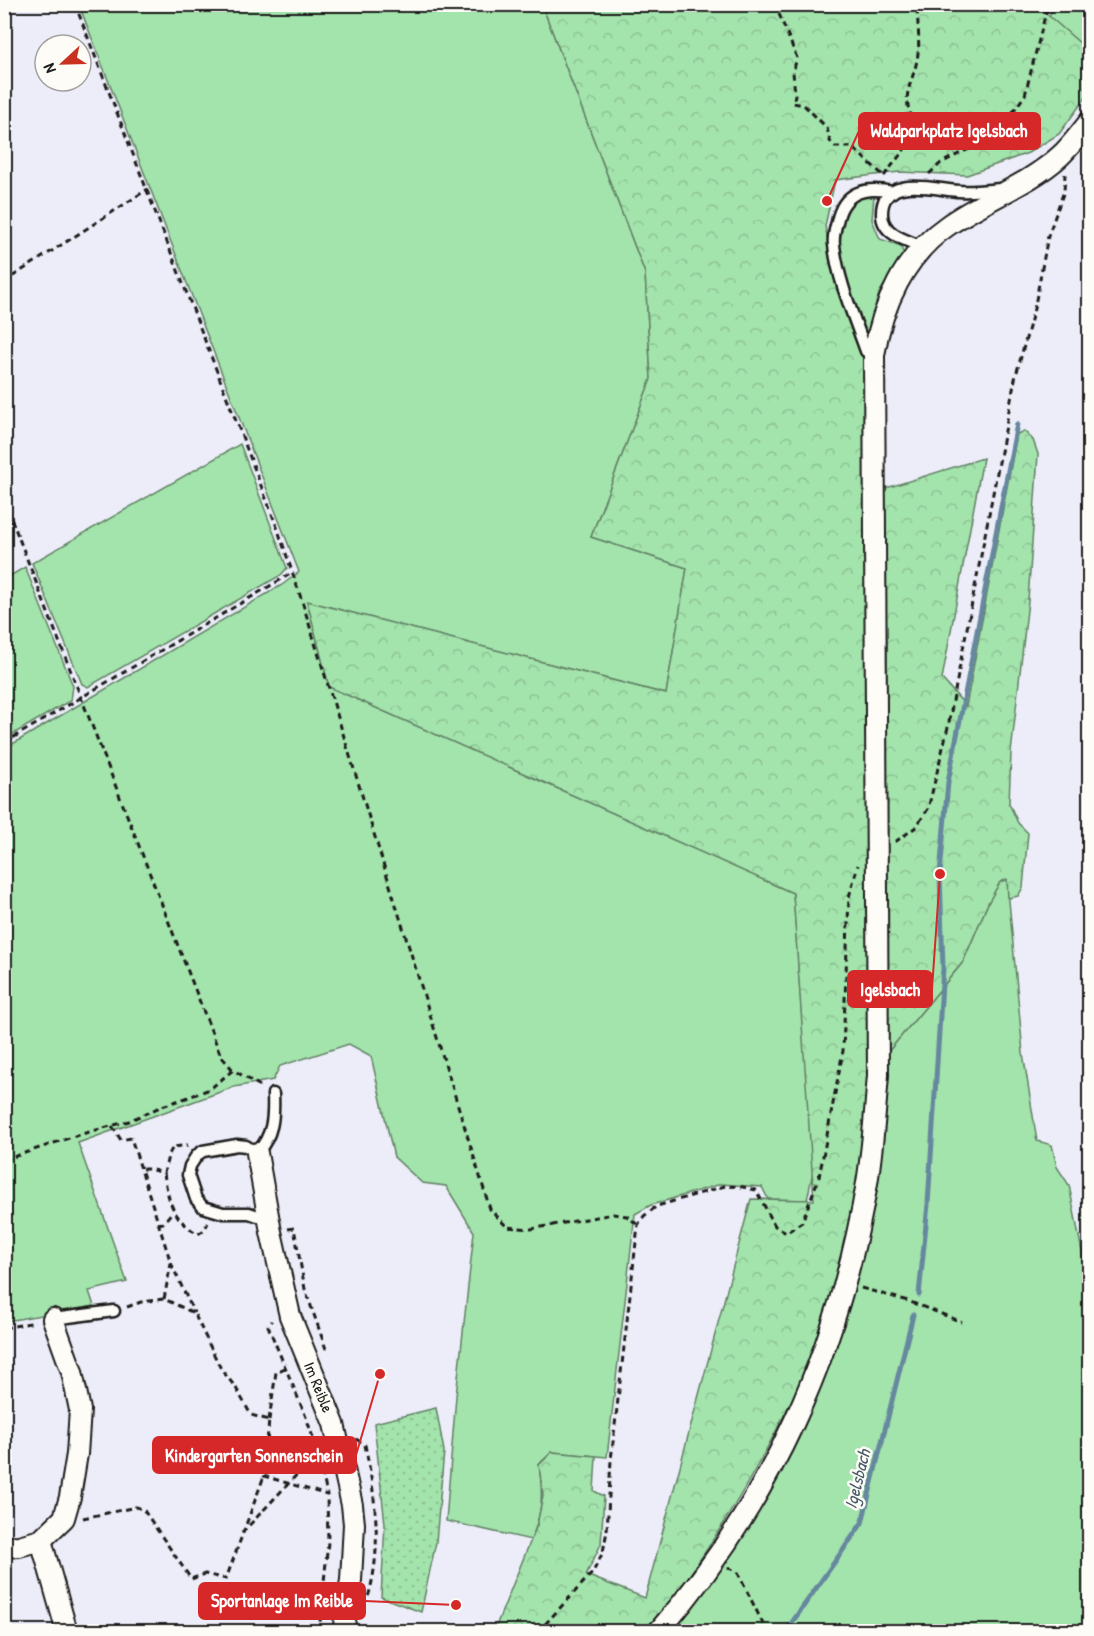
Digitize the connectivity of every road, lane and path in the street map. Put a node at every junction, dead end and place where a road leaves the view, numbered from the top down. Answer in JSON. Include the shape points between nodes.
{"nodes":[{"id":1,"x":75,"y":4,"type":"edge"},
{"id":2,"x":775,"y":4,"type":"edge"},
{"id":3,"x":917,"y":4,"type":"edge"},
{"id":4,"x":1048,"y":4,"type":"edge"},
{"id":5,"x":1089,"y":121,"type":"edge"},
{"id":6,"x":1062,"y":155,"type":"junction"},
{"id":7,"x":884,"y":176,"type":"junction"},
{"id":8,"x":922,"y":187,"type":"junction"},
{"id":9,"x":148,"y":189,"type":"junction"},
{"id":10,"x":1011,"y":189,"type":"junction"},
{"id":11,"x":893,"y":192,"type":"junction"},
{"id":12,"x":923,"y":247,"type":"junction"},
{"id":13,"x":4,"y":282,"type":"edge"},
{"id":14,"x":874,"y":355,"type":"junction"},
{"id":15,"x":4,"y":500,"type":"edge"},
{"id":16,"x":292,"y":573,"type":"junction"},
{"id":17,"x":83,"y":697,"type":"junction"},
{"id":18,"x":4,"y":743,"type":"edge"},
{"id":19,"x":877,"y":854,"type":"junction"},
{"id":20,"x":233,"y":1070,"type":"junction"},
{"id":21,"x":273,"y":1094,"type":"joint"},
{"id":22,"x":112,"y":1126,"type":"junction"},
{"id":23,"x":256,"y":1153,"type":"junction"},
{"id":24,"x":197,"y":1155,"type":"junction"},
{"id":25,"x":4,"y":1160,"type":"edge"},
{"id":26,"x":141,"y":1169,"type":"junction"},
{"id":27,"x":164,"y":1173,"type":"junction"},
{"id":28,"x":214,"y":1210,"type":"junction"},
{"id":29,"x":173,"y":1211,"type":"junction"},
{"id":30,"x":268,"y":1216,"type":"junction"},
{"id":31,"x":158,"y":1224,"type":"junction"},
{"id":32,"x":638,"y":1225,"type":"junction"},
{"id":33,"x":171,"y":1263,"type":"junction"},
{"id":34,"x":845,"y":1284,"type":"junction"},
{"id":35,"x":164,"y":1299,"type":"junction"},
{"id":36,"x":114,"y":1311,"type":"joint"},
{"id":37,"x":194,"y":1313,"type":"junction"},
{"id":38,"x":278,"y":1315,"type":"dead end"},
{"id":39,"x":53,"y":1319,"type":"junction"},
{"id":40,"x":963,"y":1322,"type":"dead end"},
{"id":41,"x":4,"y":1328,"type":"edge"},
{"id":42,"x":310,"y":1365,"type":"junction"},
{"id":43,"x":286,"y":1368,"type":"junction"},
{"id":44,"x":269,"y":1420,"type":"junction"},
{"id":45,"x":318,"y":1452,"type":"junction"},
{"id":46,"x":264,"y":1476,"type":"junction"},
{"id":47,"x":289,"y":1484,"type":"junction"},
{"id":48,"x":327,"y":1495,"type":"junction"},
{"id":49,"x":64,"y":1518,"type":"junction"},
{"id":50,"x":242,"y":1533,"type":"junction"},
{"id":51,"x":41,"y":1540,"type":"junction"},
{"id":52,"x":4,"y":1547,"type":"edge"},
{"id":53,"x":738,"y":1573,"type":"dead end"},
{"id":54,"x":67,"y":1632,"type":"edge"},
{"id":55,"x":320,"y":1632,"type":"edge"},
{"id":56,"x":344,"y":1632,"type":"edge"},
{"id":57,"x":538,"y":1632,"type":"edge"},
{"id":58,"x":658,"y":1632,"type":"edge"},
{"id":59,"x":766,"y":1632,"type":"edge"}],
"edges":[{"from":1,"to":9,"type":"path"},
{"from":2,"to":7,"type":"path","via":[[797,58],[793,103],[804,105],[827,128],[834,147],[852,147]]},
{"from":3,"to":7,"type":"path","via":[[919,50],[916,71],[905,96],[910,116],[917,125],[901,125],[904,150]]},
{"from":4,"to":8,"type":"path","via":[[1025,95],[1005,123],[972,148],[941,163],[930,172]]},
{"from":5,"to":6,"type":"street"},
{"from":6,"to":10,"type":"street"},
{"from":6,"to":19,"type":"path","via":[[1064,191],[1048,236],[1015,379],[948,727],[928,809],[916,826]]},
{"from":7,"to":11,"type":"path"},
{"from":8,"to":10,"type":"lane","via":[[959,191]]},
{"from":8,"to":11,"type":"lane"},
{"from":9,"to":13,"type":"path"},
{"from":9,"to":16,"type":"path"},
{"from":10,"to":12,"type":"street","via":[[945,227]]},
{"from":11,"to":12,"type":"lane","via":[[884,202],[881,215],[885,227]]},
{"from":11,"to":14,"type":"lane","via":[[879,189],[850,197],[840,207],[834,243],[866,351]]},
{"from":12,"to":14,"type":"street","via":[[902,274],[886,306]]},
{"from":14,"to":19,"type":"street"},
{"from":15,"to":17,"type":"path"},
{"from":16,"to":17,"type":"path"},
{"from":16,"to":32,"type":"path","via":[[490,1209],[507,1227],[531,1229],[613,1214],[627,1216]]},
{"from":17,"to":18,"type":"path"},
{"from":17,"to":20,"type":"path","via":[[221,1056]]},
{"from":19,"to":32,"type":"path","via":[[857,866],[849,897],[843,1051],[819,1177],[802,1222],[786,1233],[775,1226],[756,1190],[725,1186],[657,1206]]},
{"from":19,"to":34,"type":"street","via":[[878,1075],[867,1182]]},
{"from":20,"to":21,"type":"path"},
{"from":20,"to":22,"type":"path","via":[[210,1089]]},
{"from":21,"to":23,"type":"lane","via":[[274,1112],[267,1141]]},
{"from":22,"to":25,"type":"path"},
{"from":22,"to":26,"type":"path","via":[[121,1140],[131,1138]]},
{"from":23,"to":24,"type":"lane","via":[[237,1145]]},
{"from":23,"to":30,"type":"street","name":"Im Reible"},
{"from":24,"to":27,"type":"path","via":[[189,1145],[174,1147]]},
{"from":24,"to":28,"type":"lane","via":[[188,1175],[190,1187],[203,1207]]},
{"from":26,"to":27,"type":"path"},
{"from":26,"to":31,"type":"path"},
{"from":27,"to":29,"type":"path"},
{"from":28,"to":29,"type":"path","via":[[198,1234]]},
{"from":28,"to":30,"type":"lane"},
{"from":29,"to":31,"type":"path"},
{"from":30,"to":42,"type":"street","name":"Im Reible","via":[[290,1316]]},
{"from":31,"to":33,"type":"path"},
{"from":32,"to":57,"type":"path","via":[[603,1552],[593,1572]]},
{"from":33,"to":35,"type":"path"},
{"from":33,"to":37,"type":"path"},
{"from":34,"to":40,"type":"path","via":[[908,1301]]},
{"from":34,"to":58,"type":"street","via":[[818,1370],[773,1464],[715,1559]]},
{"from":35,"to":36,"type":"path"},
{"from":35,"to":37,"type":"path"},
{"from":36,"to":39,"type":"lane"},
{"from":37,"to":44,"type":"path","via":[[221,1369],[251,1415]]},
{"from":38,"to":43,"type":"path","via":[[268,1326]]},
{"from":39,"to":41,"type":"path"},
{"from":39,"to":49,"type":"street","via":[[72,1372],[80,1410],[77,1454]]},
{"from":42,"to":43,"type":"path"},
{"from":42,"to":56,"type":"street","name":"Im Reible","via":[[334,1424],[352,1505],[351,1580]]},
{"from":43,"to":44,"type":"path","via":[[276,1371]]},
{"from":43,"to":45,"type":"path"},
{"from":44,"to":46,"type":"path"},
{"from":45,"to":47,"type":"path"},
{"from":45,"to":48,"type":"path"},
{"from":46,"to":47,"type":"path"},
{"from":46,"to":50,"type":"path"},
{"from":47,"to":48,"type":"path"},
{"from":47,"to":50,"type":"path"},
{"from":48,"to":55,"type":"path","via":[[328,1542]]},
{"from":49,"to":50,"type":"path","via":[[142,1509],[191,1579],[205,1574],[226,1578]]},
{"from":49,"to":51,"type":"street"},
{"from":51,"to":52,"type":"street"},
{"from":51,"to":54,"type":"street"},
{"from":53,"to":59,"type":"path"}]}
